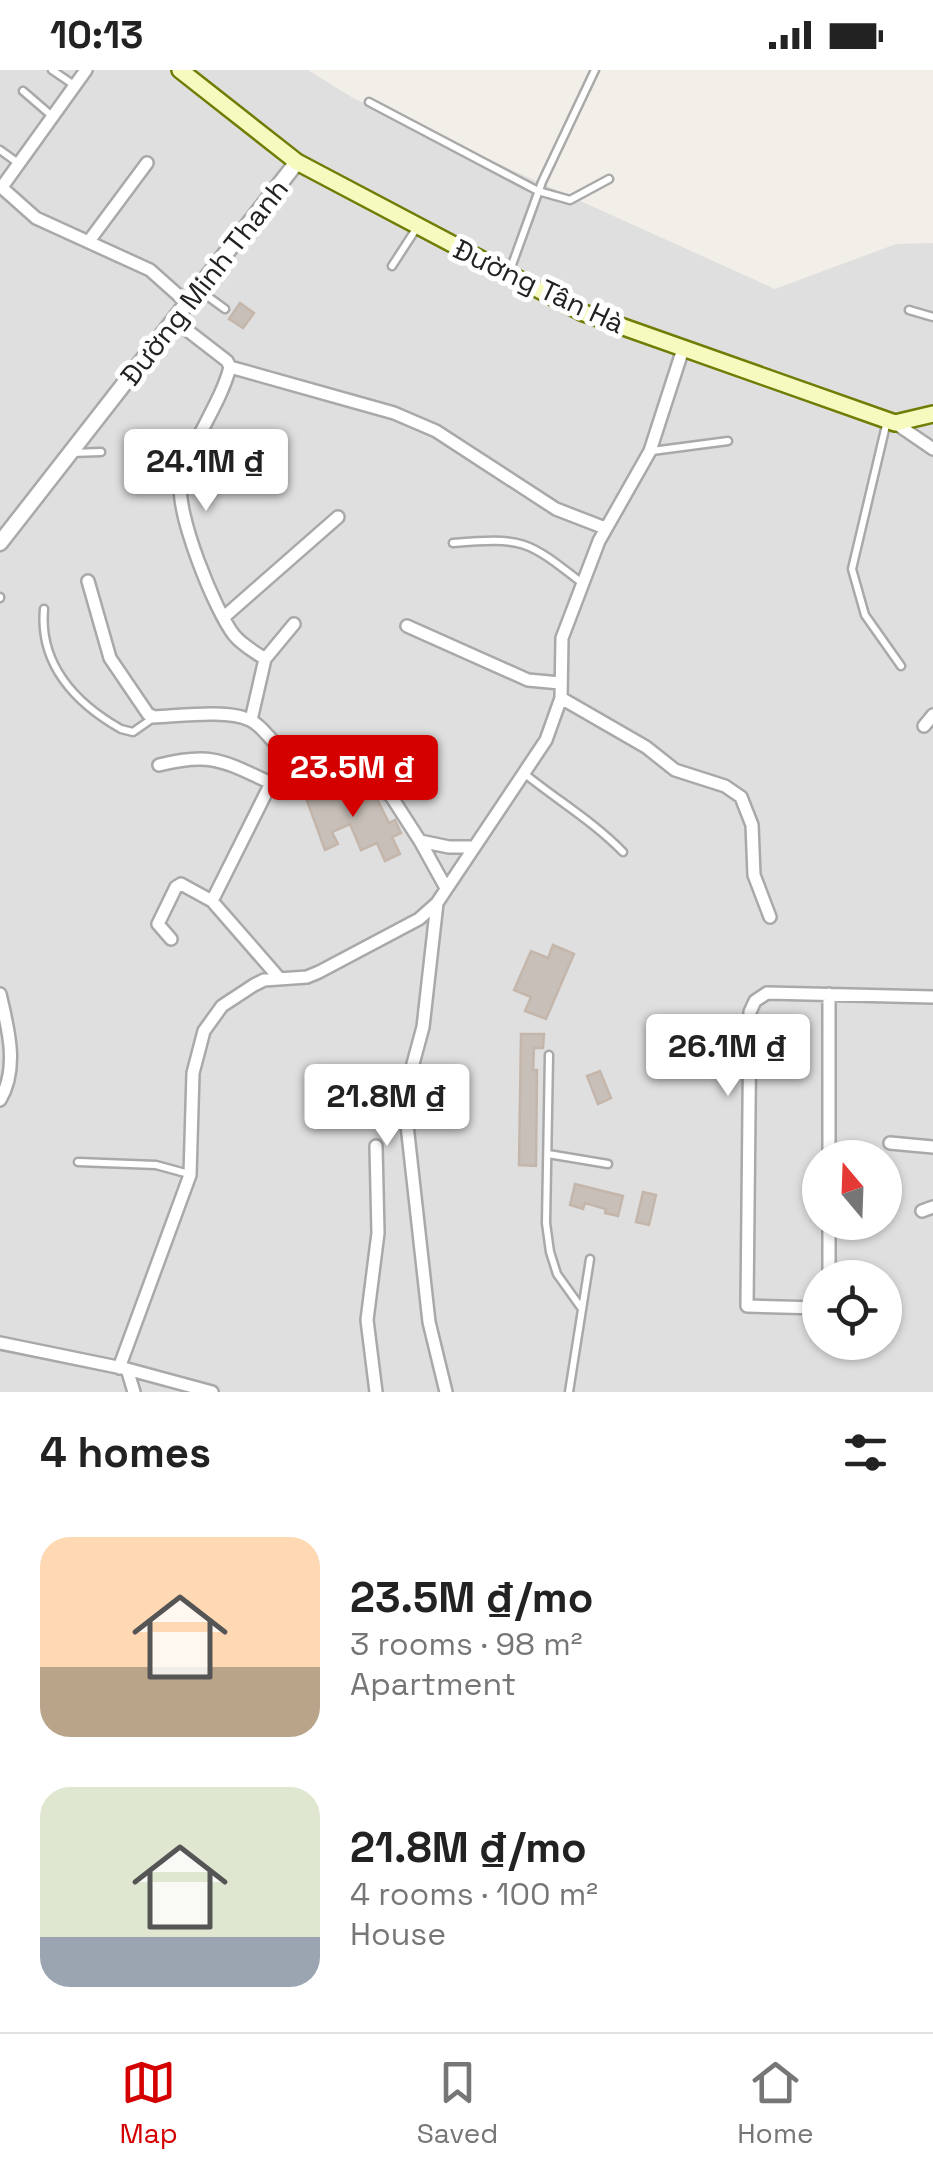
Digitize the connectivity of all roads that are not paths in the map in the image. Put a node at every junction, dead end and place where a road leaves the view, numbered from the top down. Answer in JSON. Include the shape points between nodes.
{"nodes":[{"id":1,"x":52,"y":70,"type":"edge"},
{"id":2,"x":86,"y":70,"type":"edge"},
{"id":3,"x":180,"y":70,"type":"edge"},
{"id":4,"x":596,"y":70,"type":"edge"},
{"id":5,"x":75,"y":85,"type":"junction"},
{"id":6,"x":23,"y":92,"type":"dead end"},
{"id":7,"x":369,"y":102,"type":"dead end"},
{"id":8,"x":53,"y":116,"type":"junction"},
{"id":9,"x":0,"y":150,"type":"edge"},
{"id":10,"x":296,"y":162,"type":"junction"},
{"id":11,"x":19,"y":163,"type":"junction"},
{"id":12,"x":147,"y":164,"type":"dead end"},
{"id":13,"x":609,"y":180,"type":"dead end"},
{"id":14,"x":1,"y":186,"type":"edge"},
{"id":15,"x":538,"y":191,"type":"junction"},
{"id":16,"x":417,"y":228,"type":"junction"},
{"id":17,"x":89,"y":240,"type":"junction"},
{"id":18,"x":392,"y":266,"type":"dead end"},
{"id":19,"x":508,"y":274,"type":"junction"},
{"id":20,"x":198,"y":289,"type":"junction"},
{"id":21,"x":187,"y":303,"type":"junction"},
{"id":22,"x":225,"y":309,"type":"dead end"},
{"id":23,"x":909,"y":310,"type":"dead end"},
{"id":24,"x":933,"y":317,"type":"edge"},
{"id":25,"x":174,"y":320,"type":"junction"},
{"id":26,"x":683,"y":349,"type":"junction"},
{"id":27,"x":230,"y":367,"type":"junction"},
{"id":28,"x":933,"y":414,"type":"edge"},
{"id":29,"x":891,"y":422,"type":"junction"},
{"id":30,"x":728,"y":441,"type":"dead end"},
{"id":31,"x":933,"y":449,"type":"edge"},
{"id":32,"x":650,"y":451,"type":"junction"},
{"id":33,"x":101,"y":452,"type":"dead end"},
{"id":34,"x":70,"y":453,"type":"junction"},
{"id":35,"x":338,"y":517,"type":"dead end"},
{"id":36,"x":606,"y":528,"type":"junction"},
{"id":37,"x":0,"y":543,"type":"edge"},
{"id":38,"x":453,"y":543,"type":"dead end"},
{"id":39,"x":88,"y":581,"type":"dead end"},
{"id":40,"x":583,"y":584,"type":"junction"},
{"id":41,"x":44,"y":609,"type":"dead end"},
{"id":42,"x":224,"y":617,"type":"junction"},
{"id":43,"x":294,"y":624,"type":"dead end"},
{"id":44,"x":407,"y":626,"type":"dead end"},
{"id":45,"x":265,"y":659,"type":"junction"},
{"id":46,"x":901,"y":666,"type":"dead end"},
{"id":47,"x":560,"y":683,"type":"junction"},
{"id":48,"x":561,"y":698,"type":"junction"},
{"id":49,"x":933,"y":715,"type":"edge"},
{"id":50,"x":154,"y":718,"type":"junction"},
{"id":51,"x":251,"y":720,"type":"junction"},
{"id":52,"x":924,"y":726,"type":"dead end"},
{"id":53,"x":292,"y":752,"type":"junction"},
{"id":54,"x":158,"y":765,"type":"dead end"},
{"id":55,"x":524,"y":773,"type":"junction"},
{"id":56,"x":271,"y":783,"type":"junction"},
{"id":57,"x":420,"y":841,"type":"junction"},
{"id":58,"x":474,"y":846,"type":"junction"},
{"id":59,"x":623,"y":852,"type":"dead end"},
{"id":60,"x":446,"y":888,"type":"junction"},
{"id":61,"x":212,"y":902,"type":"junction"},
{"id":62,"x":437,"y":903,"type":"junction"},
{"id":63,"x":770,"y":917,"type":"dead end"},
{"id":64,"x":172,"y":939,"type":"dead end"},
{"id":65,"x":280,"y":980,"type":"junction"},
{"id":66,"x":0,"y":994,"type":"edge"},
{"id":67,"x":829,"y":994,"type":"junction"},
{"id":68,"x":933,"y":998,"type":"edge"},
{"id":69,"x":549,"y":1055,"type":"dead end"},
{"id":70,"x":0,"y":1100,"type":"edge"},
{"id":71,"x":829,"y":1140,"type":"edge"},
{"id":72,"x":902,"y":1143,"type":"edge"},
{"id":73,"x":376,"y":1146,"type":"dead end"},
{"id":74,"x":933,"y":1147,"type":"edge"},
{"id":75,"x":548,"y":1154,"type":"junction"},
{"id":76,"x":78,"y":1162,"type":"dead end"},
{"id":77,"x":608,"y":1164,"type":"dead end"},
{"id":78,"x":190,"y":1175,"type":"junction"},
{"id":79,"x":590,"y":1259,"type":"dead end"},
{"id":80,"x":582,"y":1308,"type":"junction"},
{"id":81,"x":802,"y":1308,"type":"edge"},
{"id":82,"x":0,"y":1343,"type":"edge"},
{"id":83,"x":123,"y":1368,"type":"junction"},
{"id":84,"x":134,"y":1392,"type":"edge"},
{"id":85,"x":212,"y":1392,"type":"edge"},
{"id":86,"x":376,"y":1392,"type":"edge"},
{"id":87,"x":446,"y":1392,"type":"edge"},
{"id":88,"x":569,"y":1392,"type":"edge"}],
"edges":[{"from":1,"to":5,"type":"lane"},
{"from":2,"to":5,"type":"street"},
{"from":3,"to":10,"type":"main road","name":"Đường Tân Hà"},
{"from":4,"to":15,"type":"lane"},
{"from":5,"to":8,"type":"street"},
{"from":6,"to":8,"type":"lane"},
{"from":7,"to":15,"type":"lane"},
{"from":8,"to":11,"type":"street"},
{"from":9,"to":11,"type":"lane"},
{"from":10,"to":16,"type":"main road","name":"Đường Tân Hà"},
{"from":10,"to":20,"type":"street","name":"Đường Minh Thanh"},
{"from":11,"to":14,"type":"street"},
{"from":12,"to":17,"type":"street"},
{"from":13,"to":15,"type":"lane","via":[[570,200]]},
{"from":14,"to":17,"type":"street","via":[[36,218]]},
{"from":15,"to":19,"type":"lane"},
{"from":16,"to":18,"type":"lane"},
{"from":16,"to":19,"type":"main road","name":"Đường Tân Hà"},
{"from":17,"to":21,"type":"street","via":[[150,270]]},
{"from":19,"to":26,"type":"main road","name":"Đường Tân Hà","via":[[582,312]]},
{"from":20,"to":21,"type":"street","name":"Đường Minh Thanh"},
{"from":20,"to":22,"type":"lane"},
{"from":21,"to":25,"type":"street","name":"Đường Minh Thanh"},
{"from":23,"to":24,"type":"lane"},
{"from":25,"to":27,"type":"street"},
{"from":25,"to":34,"type":"street","name":"Đường Minh Thanh"},
{"from":26,"to":29,"type":"main road","name":"Đường Tân Hà"},
{"from":26,"to":32,"type":"street"},
{"from":27,"to":36,"type":"street","via":[[415,422],[556,509]]},
{"from":27,"to":42,"type":"street","via":[[181,483],[191,542]]},
{"from":28,"to":29,"type":"main road"},
{"from":29,"to":31,"type":"street"},
{"from":29,"to":46,"type":"lane","via":[[852,570],[865,615]]},
{"from":30,"to":32,"type":"lane"},
{"from":32,"to":36,"type":"street"},
{"from":33,"to":34,"type":"lane"},
{"from":34,"to":37,"type":"street","name":"Đường Minh Thanh"},
{"from":35,"to":42,"type":"street"},
{"from":36,"to":40,"type":"street"},
{"from":38,"to":40,"type":"lane","via":[[522,542]]},
{"from":39,"to":50,"type":"street","via":[[110,658]]},
{"from":40,"to":47,"type":"street","via":[[562,638]]},
{"from":41,"to":50,"type":"lane","via":[[47,650],[63,683],[121,729],[133,732]]},
{"from":42,"to":45,"type":"street","via":[[238,640]]},
{"from":43,"to":45,"type":"street"},
{"from":44,"to":47,"type":"street","via":[[528,680]]},
{"from":45,"to":51,"type":"street"},
{"from":47,"to":48,"type":"street"},
{"from":48,"to":55,"type":"street","via":[[546,740]]},
{"from":48,"to":63,"type":"street","via":[[674,770],[741,797],[754,839],[754,875]]},
{"from":49,"to":52,"type":"street"},
{"from":50,"to":51,"type":"street"},
{"from":51,"to":53,"type":"street"},
{"from":53,"to":56,"type":"street"},
{"from":53,"to":57,"type":"street","via":[[334,756],[391,796]]},
{"from":54,"to":56,"type":"street","via":[[219,760]]},
{"from":55,"to":58,"type":"street"},
{"from":55,"to":59,"type":"lane"},
{"from":56,"to":61,"type":"street"},
{"from":57,"to":58,"type":"street"},
{"from":57,"to":60,"type":"street"},
{"from":58,"to":60,"type":"street"},
{"from":60,"to":62,"type":"street"},
{"from":61,"to":64,"type":"street","via":[[188,886],[176,887],[158,924]]},
{"from":61,"to":65,"type":"street"},
{"from":62,"to":65,"type":"street","via":[[319,972]]},
{"from":62,"to":87,"type":"street","via":[[406,1116],[429,1322]]},
{"from":65,"to":78,"type":"street","via":[[264,980],[222,1006],[204,1031],[193,1073]]},
{"from":66,"to":70,"type":"street","via":[[12,1069]]},
{"from":67,"to":68,"type":"street"},
{"from":67,"to":71,"type":"street"},
{"from":67,"to":81,"type":"street","via":[[768,993],[750,1012],[747,1306]]},
{"from":69,"to":75,"type":"lane"},
{"from":72,"to":74,"type":"street"},
{"from":73,"to":86,"type":"street","via":[[378,1233],[367,1320]]},
{"from":75,"to":77,"type":"lane"},
{"from":75,"to":80,"type":"lane","via":[[550,1252]]},
{"from":76,"to":78,"type":"lane","via":[[156,1164]]},
{"from":78,"to":83,"type":"street"},
{"from":79,"to":80,"type":"lane"},
{"from":80,"to":88,"type":"lane"},
{"from":82,"to":83,"type":"street"},
{"from":83,"to":84,"type":"street"},
{"from":83,"to":85,"type":"street"}]}
